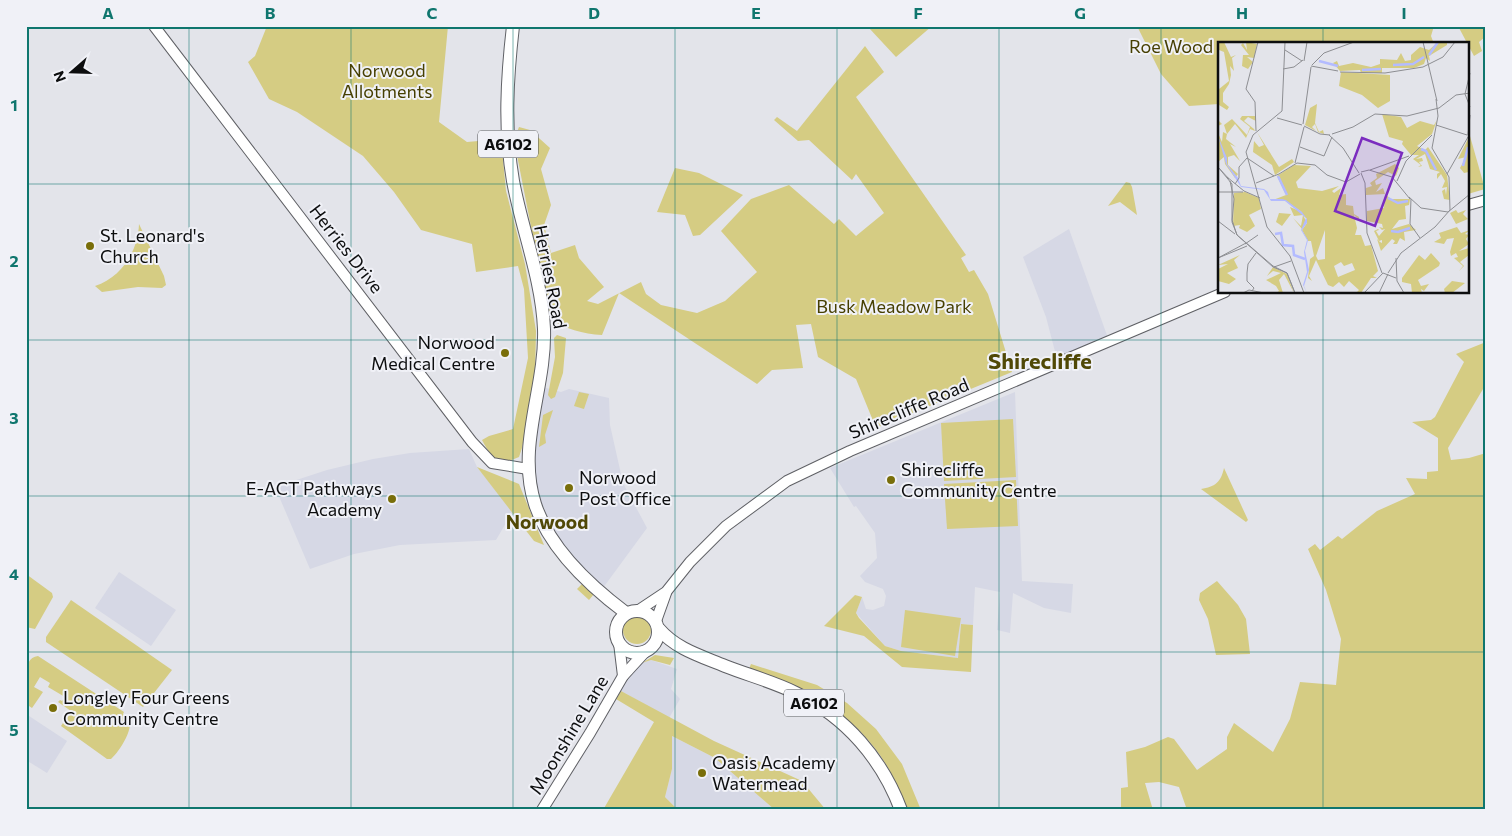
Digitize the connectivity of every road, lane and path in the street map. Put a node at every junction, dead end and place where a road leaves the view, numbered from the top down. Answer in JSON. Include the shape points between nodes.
{"nodes":[{"id":1,"x":154,"y":26,"type":"edge"},
{"id":2,"x":513,"y":26,"type":"edge"},
{"id":3,"x":1486,"y":200,"type":"edge"},
{"id":4,"x":1470,"y":204,"type":"edge"},
{"id":5,"x":1220,"y":294,"type":"edge"},
{"id":6,"x":528,"y":469,"type":"junction"},
{"id":7,"x":666,"y":592,"type":"junction"},
{"id":8,"x":606,"y":598,"type":"junction"},
{"id":9,"x":632,"y":612,"type":"junction"},
{"id":10,"x":657,"y":626,"type":"junction"},
{"id":11,"x":616,"y":627,"type":"junction"},
{"id":12,"x":619,"y":643,"type":"junction"},
{"id":13,"x":648,"y":650,"type":"junction"},
{"id":14,"x":683,"y":650,"type":"junction"},
{"id":15,"x":622,"y":676,"type":"junction"},
{"id":16,"x":542,"y":810,"type":"edge"},
{"id":17,"x":901,"y":810,"type":"edge"}],
"edges":[{"from":1,"to":6,"type":"street","name":"Herries Drive","via":[[472,442],[492,463]]},
{"from":2,"to":6,"type":"main road","name":"Herries Road","number":"A6102","via":[[507,95],[508,153],[544,327],[543,368],[528,436]]},
{"from":3,"to":4,"type":"street"},
{"from":5,"to":7,"type":"street","name":"Shirecliffe Road","via":[[850,451],[787,482],[745,510],[709,541]]},
{"from":6,"to":8,"type":"main road","name":"Herries Road","number":"A6102","via":[[537,512],[569,560]]},
{"from":7,"to":9,"type":"street","name":"Shirecliffe Road"},
{"from":7,"to":10,"type":"street","name":"Shirecliffe Road"},
{"from":8,"to":9,"type":"main road","number":"A6102"},
{"from":8,"to":11,"type":"main road","number":"A6102"},
{"from":9,"to":10,"type":"main road","number":"A6102","via":[[646,612]]},
{"from":9,"to":11,"type":"main road"},
{"from":10,"to":13,"type":"main road","via":[[657,639]]},
{"from":10,"to":14,"type":"main road","number":"A6102"},
{"from":11,"to":12,"type":"main road","number":"A6102"},
{"from":12,"to":13,"type":"main road","number":"A6102","via":[[628,651],[640,653]]},
{"from":12,"to":15,"type":"street","name":"Moonshine Lane"},
{"from":13,"to":14,"type":"main road","number":"A6102"},
{"from":13,"to":15,"type":"street","name":"Moonshine Lane"},
{"from":14,"to":17,"type":"main road","number":"A6102","via":[[796,693],[835,716],[866,748]]},
{"from":15,"to":16,"type":"street","name":"Moonshine Lane"}]}
